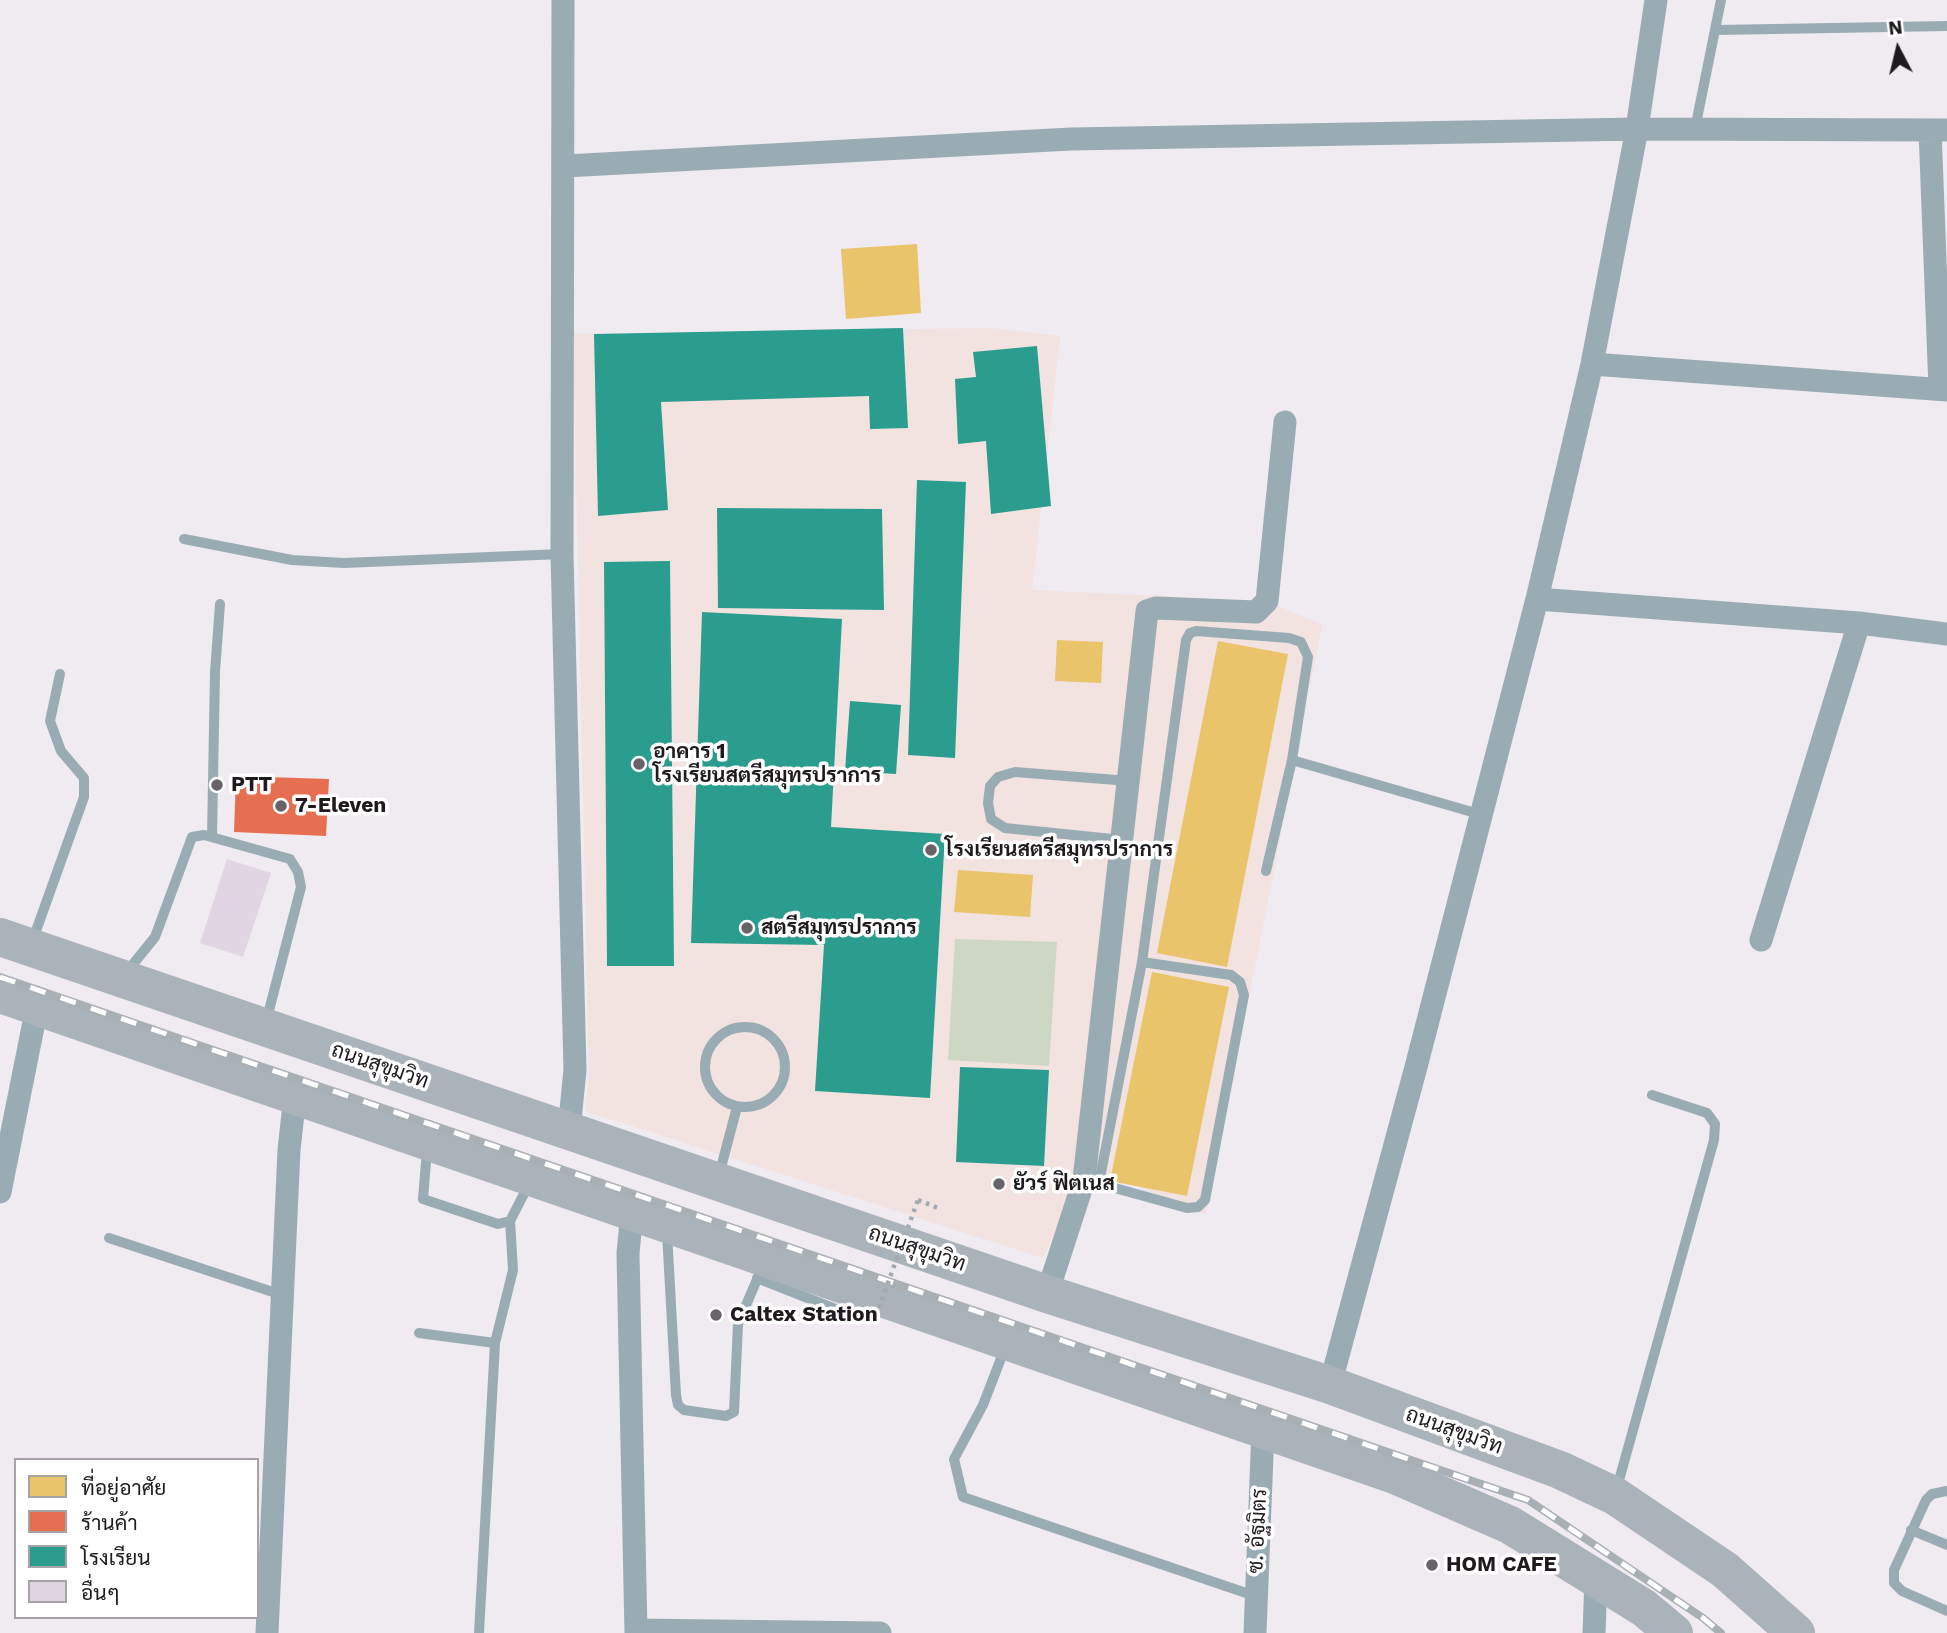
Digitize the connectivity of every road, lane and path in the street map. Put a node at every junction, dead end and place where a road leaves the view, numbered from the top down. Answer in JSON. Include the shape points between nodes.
{"nodes":[{"id":1,"x":563,"y":0,"type":"edge"},
{"id":2,"x":1656,"y":0,"type":"edge"},
{"id":3,"x":1721,"y":0,"type":"edge"},
{"id":4,"x":1947,"y":26,"type":"edge"},
{"id":5,"x":1717,"y":30,"type":"junction"},
{"id":6,"x":1637,"y":128,"type":"junction"},
{"id":7,"x":1695,"y":129,"type":"junction"},
{"id":8,"x":1939,"y":130,"type":"edge"},
{"id":9,"x":565,"y":166,"type":"junction"},
{"id":10,"x":1592,"y":364,"type":"junction"},
{"id":11,"x":1944,"y":390,"type":"edge"},
{"id":12,"x":1285,"y":422,"type":"dead end"},
{"id":13,"x":184,"y":540,"type":"dead end"},
{"id":14,"x":562,"y":554,"type":"junction"},
{"id":15,"x":1537,"y":599,"type":"junction"},
{"id":16,"x":220,"y":604,"type":"dead end"},
{"id":17,"x":1858,"y":624,"type":"junction"},
{"id":18,"x":1947,"y":634,"type":"edge"},
{"id":19,"x":61,"y":674,"type":"dead end"},
{"id":20,"x":1292,"y":760,"type":"junction"},
{"id":21,"x":1129,"y":782,"type":"junction"},
{"id":22,"x":1479,"y":814,"type":"junction"},
{"id":23,"x":212,"y":837,"type":"junction"},
{"id":24,"x":1122,"y":840,"type":"junction"},
{"id":25,"x":1266,"y":871,"type":"dead end"},
{"id":26,"x":1761,"y":940,"type":"dead end"},
{"id":27,"x":15,"y":942,"type":"edge"},
{"id":28,"x":1142,"y":962,"type":"junction"},
{"id":29,"x":121,"y":978,"type":"junction"},
{"id":30,"x":0,"y":994,"type":"edge"},
{"id":31,"x":37,"y":1007,"type":"junction"},
{"id":32,"x":264,"y":1027,"type":"junction"},
{"id":33,"x":296,"y":1095,"type":"junction"},
{"id":34,"x":1652,"y":1095,"type":"dead end"},
{"id":35,"x":737,"y":1107,"type":"junction"},
{"id":36,"x":569,"y":1130,"type":"junction"},
{"id":37,"x":429,"y":1141,"type":"junction"},
{"id":38,"x":533,"y":1177,"type":"junction"},
{"id":39,"x":718,"y":1181,"type":"junction"},
{"id":40,"x":1092,"y":1182,"type":"junction"},
{"id":41,"x":0,"y":1192,"type":"edge"},
{"id":42,"x":938,"y":1208,"type":"dead end"},
{"id":43,"x":649,"y":1218,"type":"junction"},
{"id":44,"x":510,"y":1221,"type":"junction"},
{"id":45,"x":109,"y":1238,"type":"dead end"},
{"id":46,"x":761,"y":1268,"type":"junction"},
{"id":47,"x":1047,"y":1294,"type":"junction"},
{"id":48,"x":282,"y":1295,"type":"junction"},
{"id":49,"x":838,"y":1310,"type":"dead end"},
{"id":50,"x":876,"y":1316,"type":"dead end"},
{"id":51,"x":419,"y":1334,"type":"dead end"},
{"id":52,"x":1007,"y":1342,"type":"junction"},
{"id":53,"x":495,"y":1343,"type":"junction"},
{"id":54,"x":1330,"y":1385,"type":"junction"},
{"id":55,"x":1263,"y":1429,"type":"junction"},
{"id":56,"x":1947,"y":1491,"type":"edge"},
{"id":57,"x":1615,"y":1496,"type":"junction"},
{"id":58,"x":1911,"y":1530,"type":"junction"},
{"id":59,"x":1947,"y":1545,"type":"edge"},
{"id":60,"x":1596,"y":1578,"type":"junction"},
{"id":61,"x":1255,"y":1596,"type":"junction"},
{"id":62,"x":1947,"y":1611,"type":"edge"},
{"id":63,"x":1795,"y":1631,"type":"edge"},
{"id":64,"x":636,"y":1632,"type":"edge"},
{"id":65,"x":267,"y":1633,"type":"edge"},
{"id":66,"x":480,"y":1633,"type":"edge"},
{"id":67,"x":880,"y":1633,"type":"edge"},
{"id":68,"x":1255,"y":1633,"type":"edge"},
{"id":69,"x":1594,"y":1633,"type":"edge"},
{"id":70,"x":1674,"y":1633,"type":"edge"}],
"edges":[{"from":1,"to":9,"type":"street"},
{"from":2,"to":6,"type":"street"},
{"from":3,"to":5,"type":"lane"},
{"from":4,"to":5,"type":"lane"},
{"from":5,"to":7,"type":"lane"},
{"from":6,"to":7,"type":"street"},
{"from":6,"to":9,"type":"street","via":[[1072,139]]},
{"from":6,"to":10,"type":"street"},
{"from":7,"to":8,"type":"street"},
{"from":8,"to":11,"type":"street"},
{"from":9,"to":14,"type":"street"},
{"from":10,"to":11,"type":"street"},
{"from":10,"to":15,"type":"street"},
{"from":12,"to":21,"type":"street","via":[[1267,601],[1256,612],[1147,611]]},
{"from":13,"to":14,"type":"lane","via":[[292,561],[344,563]]},
{"from":14,"to":36,"type":"street","via":[[575,1070]]},
{"from":15,"to":17,"type":"street"},
{"from":15,"to":22,"type":"street"},
{"from":16,"to":23,"type":"lane"},
{"from":17,"to":18,"type":"street"},
{"from":17,"to":26,"type":"street"},
{"from":19,"to":27,"type":"lane","via":[[50,721],[61,751],[84,778],[84,797]]},
{"from":20,"to":22,"type":"lane"},
{"from":20,"to":25,"type":"lane"},
{"from":20,"to":28,"type":"lane","via":[[1308,657],[1301,642],[1190,633]]},
{"from":21,"to":24,"type":"street"},
{"from":21,"to":24,"type":"lane","via":[[1015,772],[998,777],[990,786],[991,818],[1005,828]]},
{"from":22,"to":54,"type":"street"},
{"from":23,"to":29,"type":"lane","via":[[192,837],[155,937]]},
{"from":23,"to":32,"type":"lane","via":[[290,859],[298,872],[300,887]]},
{"from":24,"to":40,"type":"street"},
{"from":27,"to":29,"type":"highway","name":"ถนนสุขุมวิท"},
{"from":28,"to":40,"type":"lane"},
{"from":28,"to":40,"type":"lane","via":[[1231,975],[1240,982],[1244,995],[1205,1200],[1198,1208],[1187,1208]]},
{"from":29,"to":32,"type":"highway","name":"ถนนสุขุมวิท"},
{"from":30,"to":31,"type":"highway"},
{"from":31,"to":33,"type":"highway"},
{"from":31,"to":41,"type":"street"},
{"from":32,"to":36,"type":"highway","name":"ถนนสุขุมวิท"},
{"from":33,"to":37,"type":"highway"},
{"from":33,"to":48,"type":"street"},
{"from":34,"to":57,"type":"lane","via":[[1707,1113],[1714,1124],[1714,1140]]},
{"from":35,"to":35,"type":"lane","via":[[713,1093],[704,1067],[706,1053],[722,1033],[746,1026],[770,1035],[784,1055],[785,1068],[783,1082],[765,1103]]},
{"from":35,"to":39,"type":"lane"},
{"from":36,"to":39,"type":"highway","name":"ถนนสุขุมวิท"},
{"from":37,"to":38,"type":"highway"},
{"from":37,"to":44,"type":"lane","via":[[423,1199],[498,1224]]},
{"from":38,"to":43,"type":"highway"},
{"from":38,"to":44,"type":"lane"},
{"from":39,"to":47,"type":"highway","name":"ถนนสุขุมวิท"},
{"from":40,"to":47,"type":"street"},
{"from":42,"to":50,"type":"path","bridge":true,"via":[[918,1200]]},
{"from":43,"to":46,"type":"highway"},
{"from":43,"to":46,"type":"lane","via":[[676,1395],[684,1410],[726,1416],[734,1412],[738,1324]]},
{"from":43,"to":64,"type":"street","via":[[628,1253]]},
{"from":44,"to":53,"type":"lane","via":[[513,1270]]},
{"from":45,"to":48,"type":"lane"},
{"from":46,"to":49,"type":"lane"},
{"from":46,"to":52,"type":"highway"},
{"from":47,"to":54,"type":"highway","name":"ถนนสุขุมวิท"},
{"from":48,"to":65,"type":"street"},
{"from":51,"to":53,"type":"lane"},
{"from":52,"to":55,"type":"highway"},
{"from":52,"to":61,"type":"lane","via":[[983,1405],[954,1460],[963,1497]]},
{"from":53,"to":66,"type":"lane"},
{"from":54,"to":57,"type":"highway","name":"ถนนสุขุมวิท","via":[[1560,1470]]},
{"from":55,"to":60,"type":"highway","via":[[1458,1500],[1510,1525]]},
{"from":55,"to":61,"type":"street","name":"ซ. อัฐมิตร"},
{"from":56,"to":58,"type":"lane","via":[[1932,1494]]},
{"from":57,"to":63,"type":"highway","name":"ถนนสุขุมวิท","via":[[1726,1570]]},
{"from":58,"to":59,"type":"lane"},
{"from":58,"to":62,"type":"lane","via":[[1894,1570],[1894,1583]]},
{"from":60,"to":69,"type":"street"},
{"from":60,"to":70,"type":"highway"},
{"from":61,"to":68,"type":"street","name":"ซ. อัฐมิตร"},
{"from":64,"to":67,"type":"street"}]}
